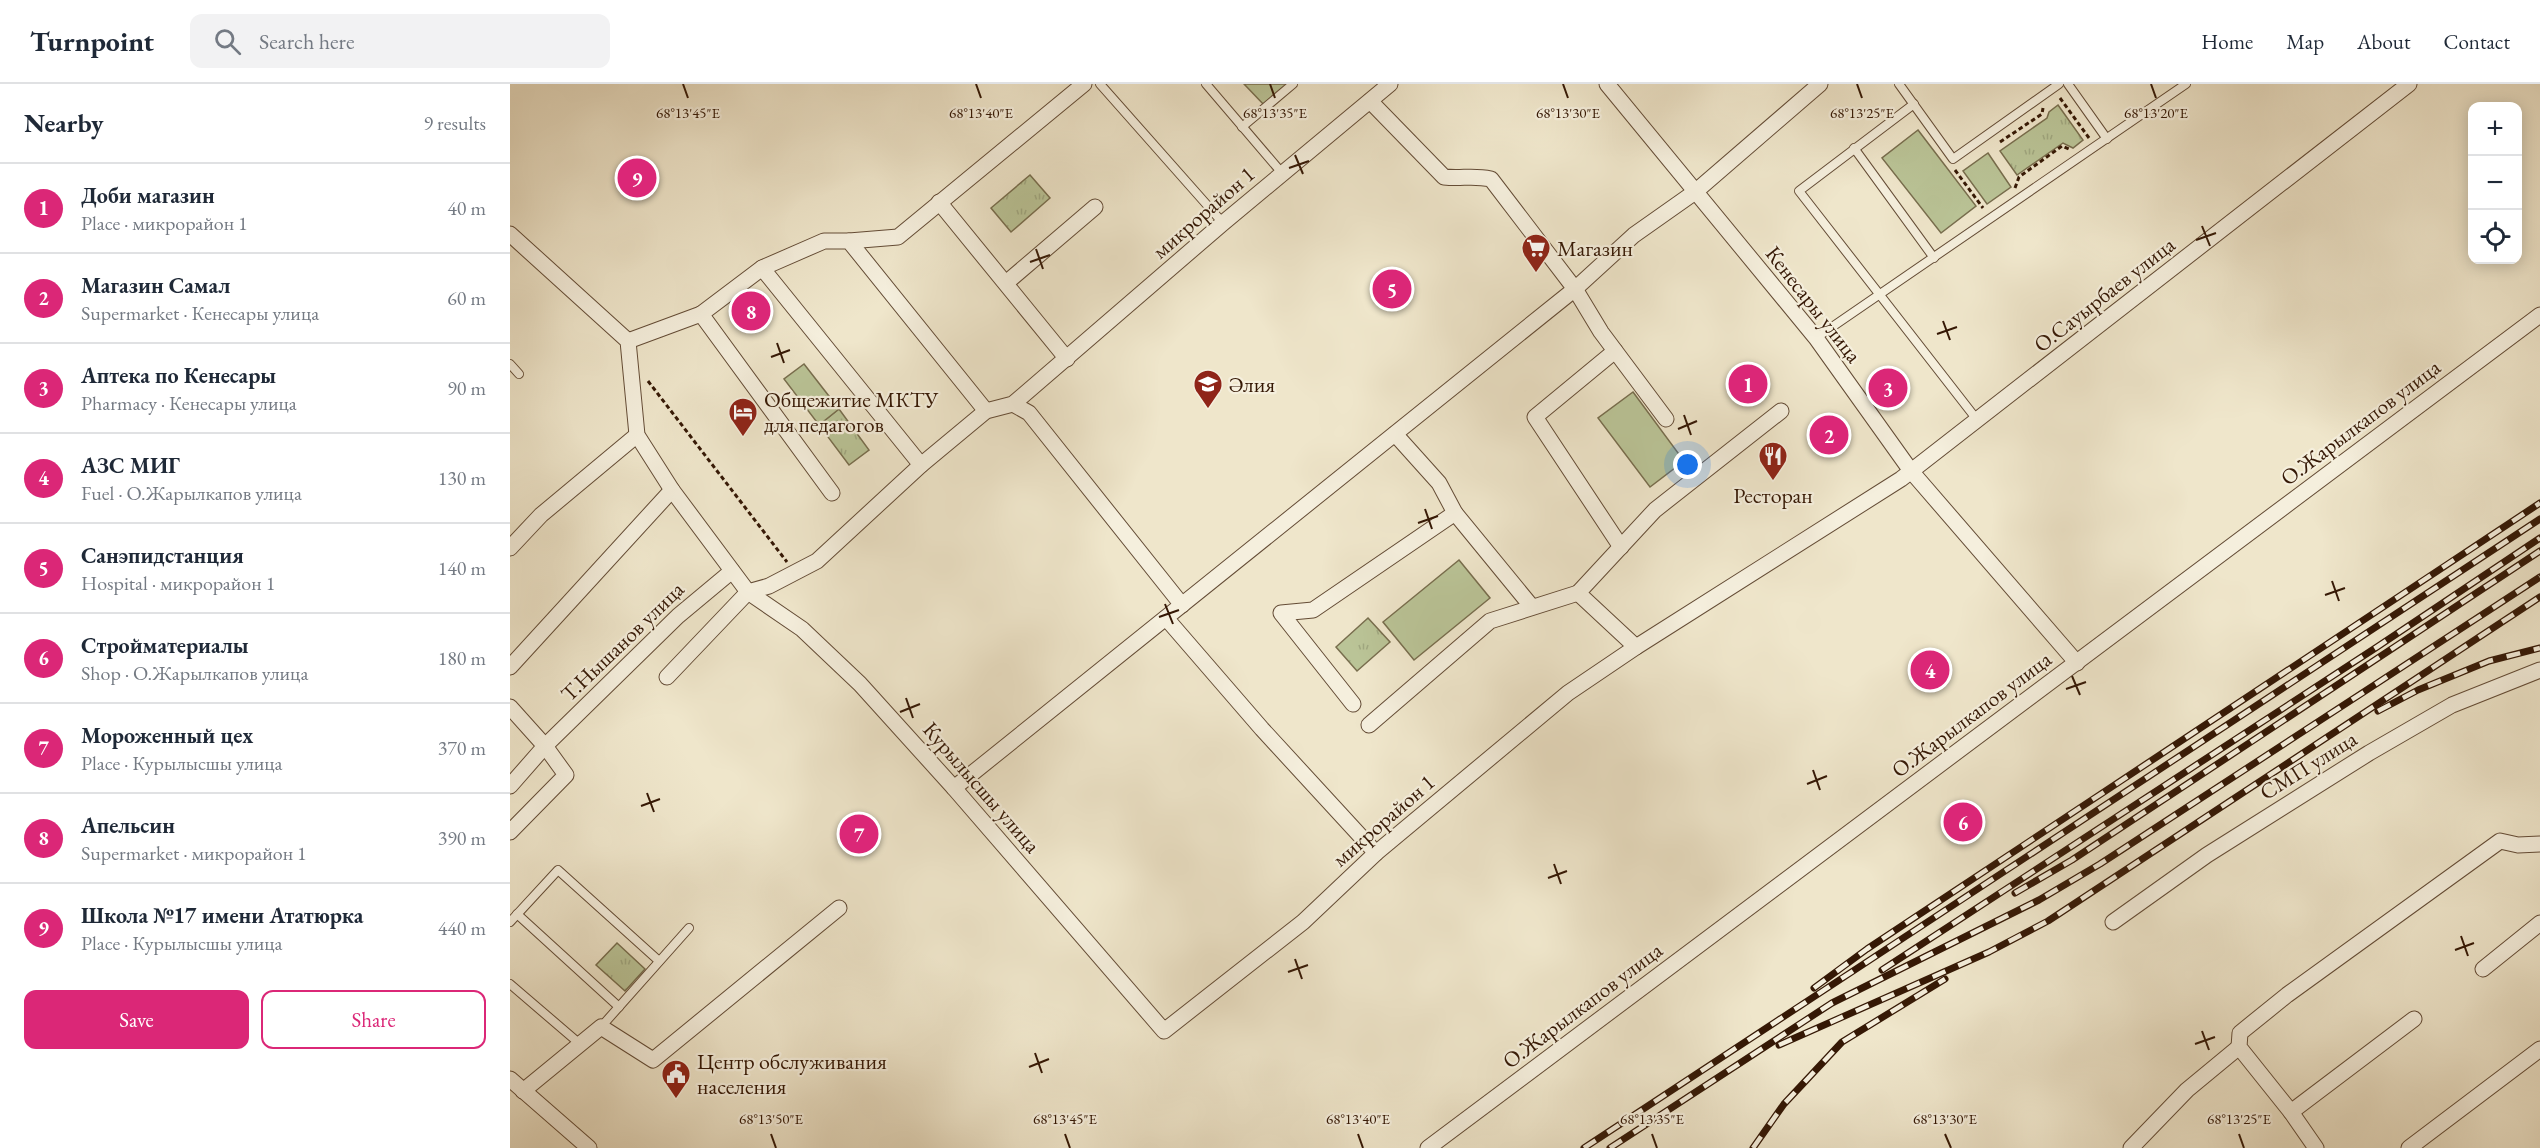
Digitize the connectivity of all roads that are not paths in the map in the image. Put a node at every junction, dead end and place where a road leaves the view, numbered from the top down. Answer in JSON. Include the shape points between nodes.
{"nodes":[{"id":1,"x":1084,"y":84,"type":"edge"},
{"id":2,"x":1101,"y":84,"type":"edge"},
{"id":3,"x":1206,"y":84,"type":"edge"},
{"id":4,"x":1293,"y":84,"type":"edge"},
{"id":5,"x":1390,"y":84,"type":"edge"},
{"id":6,"x":1607,"y":84,"type":"edge"},
{"id":7,"x":1820,"y":84,"type":"edge"},
{"id":8,"x":1899,"y":84,"type":"edge"},
{"id":9,"x":2059,"y":84,"type":"edge"},
{"id":10,"x":2068,"y":84,"type":"edge"},
{"id":11,"x":2186,"y":84,"type":"edge"},
{"id":12,"x":2409,"y":84,"type":"edge"},
{"id":13,"x":1370,"y":100,"type":"junction"},
{"id":14,"x":1914,"y":104,"type":"junction"},
{"id":15,"x":1242,"y":127,"type":"junction"},
{"id":16,"x":2107,"y":139,"type":"junction"},
{"id":17,"x":1854,"y":148,"type":"junction"},
{"id":18,"x":1282,"y":173,"type":"junction"},
{"id":19,"x":1695,"y":192,"type":"junction"},
{"id":20,"x":939,"y":202,"type":"junction"},
{"id":21,"x":1095,"y":207,"type":"dead end"},
{"id":22,"x":1222,"y":223,"type":"junction"},
{"id":23,"x":510,"y":234,"type":"edge"},
{"id":24,"x":849,"y":241,"type":"junction"},
{"id":25,"x":1934,"y":258,"type":"junction"},
{"id":26,"x":762,"y":268,"type":"junction"},
{"id":27,"x":1006,"y":283,"type":"junction"},
{"id":28,"x":1575,"y":289,"type":"junction"},
{"id":29,"x":1880,"y":295,"type":"junction"},
{"id":30,"x":701,"y":314,"type":"junction"},
{"id":31,"x":2540,"y":315,"type":"edge"},
{"id":32,"x":1816,"y":338,"type":"junction"},
{"id":33,"x":629,"y":349,"type":"junction"},
{"id":34,"x":1616,"y":351,"type":"junction"},
{"id":35,"x":1067,"y":359,"type":"junction"},
{"id":36,"x":510,"y":364,"type":"edge"},
{"id":37,"x":519,"y":374,"type":"dead end"},
{"id":38,"x":1013,"y":404,"type":"junction"},
{"id":39,"x":986,"y":411,"type":"junction"},
{"id":40,"x":1781,"y":411,"type":"dead end"},
{"id":41,"x":1666,"y":418,"type":"dead end"},
{"id":42,"x":1978,"y":421,"type":"junction"},
{"id":43,"x":1395,"y":434,"type":"junction"},
{"id":44,"x":637,"y":435,"type":"junction"},
{"id":45,"x":921,"y":465,"type":"junction"},
{"id":46,"x":1911,"y":471,"type":"junction"},
{"id":47,"x":672,"y":490,"type":"junction"},
{"id":48,"x":832,"y":493,"type":"dead end"},
{"id":49,"x":1455,"y":513,"type":"junction"},
{"id":50,"x":1621,"y":547,"type":"junction"},
{"id":51,"x":510,"y":548,"type":"edge"},
{"id":52,"x":732,"y":571,"type":"junction"},
{"id":53,"x":748,"y":592,"type":"junction"},
{"id":54,"x":1578,"y":593,"type":"junction"},
{"id":55,"x":1182,"y":605,"type":"junction"},
{"id":56,"x":1532,"y":607,"type":"junction"},
{"id":57,"x":1166,"y":618,"type":"junction"},
{"id":58,"x":1636,"y":647,"type":"junction"},
{"id":59,"x":2077,"y":663,"type":"junction"},
{"id":60,"x":510,"y":667,"type":"edge"},
{"id":61,"x":2540,"y":670,"type":"edge"},
{"id":62,"x":667,"y":677,"type":"dead end"},
{"id":63,"x":1353,"y":704,"type":"dead end"},
{"id":64,"x":510,"y":707,"type":"edge"},
{"id":65,"x":1369,"y":725,"type":"dead end"},
{"id":66,"x":545,"y":746,"type":"junction"},
{"id":67,"x":510,"y":786,"type":"edge"},
{"id":68,"x":954,"y":788,"type":"junction"},
{"id":69,"x":510,"y":832,"type":"edge"},
{"id":70,"x":2540,"y":844,"type":"edge"},
{"id":71,"x":1376,"y":853,"type":"junction"},
{"id":72,"x":838,"y":908,"type":"dead end"},
{"id":73,"x":517,"y":914,"type":"junction"},
{"id":74,"x":510,"y":922,"type":"edge"},
{"id":75,"x":2113,"y":922,"type":"dead end"},
{"id":76,"x":2540,"y":923,"type":"edge"},
{"id":77,"x":689,"y":928,"type":"dead end"},
{"id":78,"x":659,"y":961,"type":"junction"},
{"id":79,"x":2483,"y":969,"type":"dead end"},
{"id":80,"x":510,"y":984,"type":"edge"},
{"id":81,"x":619,"y":1007,"type":"junction"},
{"id":82,"x":2414,"y":1019,"type":"dead end"},
{"id":83,"x":601,"y":1027,"type":"junction"},
{"id":84,"x":1164,"y":1031,"type":"joint"},
{"id":85,"x":580,"y":1044,"type":"junction"},
{"id":86,"x":2239,"y":1047,"type":"junction"},
{"id":87,"x":2540,"y":1049,"type":"edge"},
{"id":88,"x":510,"y":1079,"type":"edge"},
{"id":89,"x":523,"y":1091,"type":"junction"},
{"id":90,"x":2291,"y":1112,"type":"junction"},
{"id":91,"x":589,"y":1148,"type":"edge"},
{"id":92,"x":1428,"y":1148,"type":"edge"},
{"id":93,"x":2131,"y":1148,"type":"edge"},
{"id":94,"x":2316,"y":1148,"type":"edge"},
{"id":95,"x":2409,"y":1148,"type":"edge"}],
"edges":[{"from":1,"to":20,"type":"street"},
{"from":2,"to":22,"type":"lane"},
{"from":3,"to":15,"type":"lane"},
{"from":4,"to":15,"type":"lane"},
{"from":5,"to":13,"type":"street","name":"микрорайон 1"},
{"from":6,"to":19,"type":"street","name":"Кенесары улица"},
{"from":7,"to":19,"type":"street"},
{"from":8,"to":14,"type":"lane"},
{"from":9,"to":14,"type":"lane","via":[[1953,159]]},
{"from":10,"to":16,"type":"lane"},
{"from":11,"to":16,"type":"lane"},
{"from":12,"to":42,"type":"street","name":"О.Сауырбаев улица"},
{"from":13,"to":18,"type":"street","name":"микрорайон 1"},
{"from":13,"to":28,"type":"street","via":[[1444,177],[1472,175],[1491,179]]},
{"from":14,"to":17,"type":"lane"},
{"from":15,"to":18,"type":"lane"},
{"from":16,"to":25,"type":"lane"},
{"from":17,"to":25,"type":"lane"},
{"from":17,"to":29,"type":"lane","via":[[1799,191]]},
{"from":18,"to":22,"type":"street","name":"микрорайон 1"},
{"from":19,"to":28,"type":"street","via":[[1634,235]]},
{"from":19,"to":32,"type":"street","name":"Кенесары улица"},
{"from":20,"to":24,"type":"street","via":[[898,237]]},
{"from":20,"to":27,"type":"street"},
{"from":21,"to":27,"type":"street"},
{"from":22,"to":35,"type":"street","name":"микрорайон 1"},
{"from":23,"to":33,"type":"street"},
{"from":24,"to":26,"type":"street","via":[[824,241]]},
{"from":24,"to":39,"type":"street"},
{"from":25,"to":29,"type":"lane"},
{"from":26,"to":30,"type":"street"},
{"from":26,"to":45,"type":"street"},
{"from":27,"to":35,"type":"street"},
{"from":28,"to":34,"type":"street"},
{"from":28,"to":43,"type":"street"},
{"from":29,"to":32,"type":"lane"},
{"from":29,"to":42,"type":"lane"},
{"from":30,"to":33,"type":"street"},
{"from":30,"to":48,"type":"street"},
{"from":31,"to":59,"type":"street","name":"О.Жарылкапов улица"},
{"from":32,"to":46,"type":"street","name":"Кенесары улица"},
{"from":33,"to":44,"type":"street","name":"Курылысшы улица"},
{"from":34,"to":41,"type":"street"},
{"from":34,"to":50,"type":"street","via":[[1535,417]]},
{"from":35,"to":38,"type":"street","name":"микрорайон 1"},
{"from":36,"to":37,"type":"lane"},
{"from":38,"to":39,"type":"street"},
{"from":38,"to":55,"type":"street","via":[[1029,413]]},
{"from":39,"to":45,"type":"street"},
{"from":40,"to":50,"type":"street","via":[[1655,510]]},
{"from":42,"to":46,"type":"street","name":"О.Сауырбаев улица"},
{"from":43,"to":49,"type":"street","via":[[1439,483]]},
{"from":43,"to":55,"type":"street"},
{"from":44,"to":47,"type":"street","name":"Курылысшы улица"},
{"from":44,"to":51,"type":"street","via":[[542,515]]},
{"from":45,"to":53,"type":"street","via":[[817,561],[770,586]]},
{"from":46,"to":58,"type":"street","name":"микрорайон 1"},
{"from":46,"to":59,"type":"street","name":"Кенесары улица"},
{"from":47,"to":52,"type":"street","name":"Курылысшы улица"},
{"from":47,"to":60,"type":"street"},
{"from":49,"to":56,"type":"street"},
{"from":49,"to":63,"type":"street","via":[[1313,610],[1281,613]]},
{"from":50,"to":54,"type":"street"},
{"from":52,"to":53,"type":"street","name":"Курылысшы улица"},
{"from":52,"to":66,"type":"street","name":"Т.Нышанов улица","via":[[678,616]]},
{"from":53,"to":62,"type":"street"},
{"from":53,"to":68,"type":"street","name":"Курылысшы улица","via":[[802,629],[860,684]]},
{"from":54,"to":56,"type":"street"},
{"from":54,"to":58,"type":"street"},
{"from":55,"to":57,"type":"street"},
{"from":56,"to":65,"type":"street","via":[[1490,621]]},
{"from":57,"to":68,"type":"street"},
{"from":57,"to":71,"type":"street"},
{"from":58,"to":71,"type":"street","name":"микрорайон 1","via":[[1568,693]]},
{"from":59,"to":92,"type":"street","name":"О.Жарылкапов улица"},
{"from":61,"to":75,"type":"street","name":"СМП улица","via":[[2452,705],[2369,753],[2207,855]]},
{"from":64,"to":66,"type":"street"},
{"from":66,"to":67,"type":"street","name":"Т.Нышанов улица"},
{"from":66,"to":69,"type":"street","via":[[566,776]]},
{"from":68,"to":84,"type":"street","name":"Курылысшы улица"},
{"from":70,"to":86,"type":"street","via":[[2500,841],[2287,994],[2240,1033]]},
{"from":71,"to":84,"type":"street","name":"микрорайон 1","via":[[1303,922]]},
{"from":72,"to":83,"type":"street","via":[[653,1060]]},
{"from":73,"to":74,"type":"lane"},
{"from":73,"to":78,"type":"lane","via":[[558,870]]},
{"from":73,"to":81,"type":"lane"},
{"from":76,"to":79,"type":"street"},
{"from":77,"to":78,"type":"lane"},
{"from":78,"to":81,"type":"lane"},
{"from":80,"to":85,"type":"lane"},
{"from":81,"to":83,"type":"lane"},
{"from":82,"to":90,"type":"street"},
{"from":83,"to":85,"type":"street"},
{"from":85,"to":89,"type":"street"},
{"from":86,"to":90,"type":"street"},
{"from":86,"to":93,"type":"street","via":[[2187,1090]]},
{"from":87,"to":95,"type":"street"},
{"from":88,"to":89,"type":"street"},
{"from":89,"to":91,"type":"street"},
{"from":90,"to":94,"type":"street"}]}
